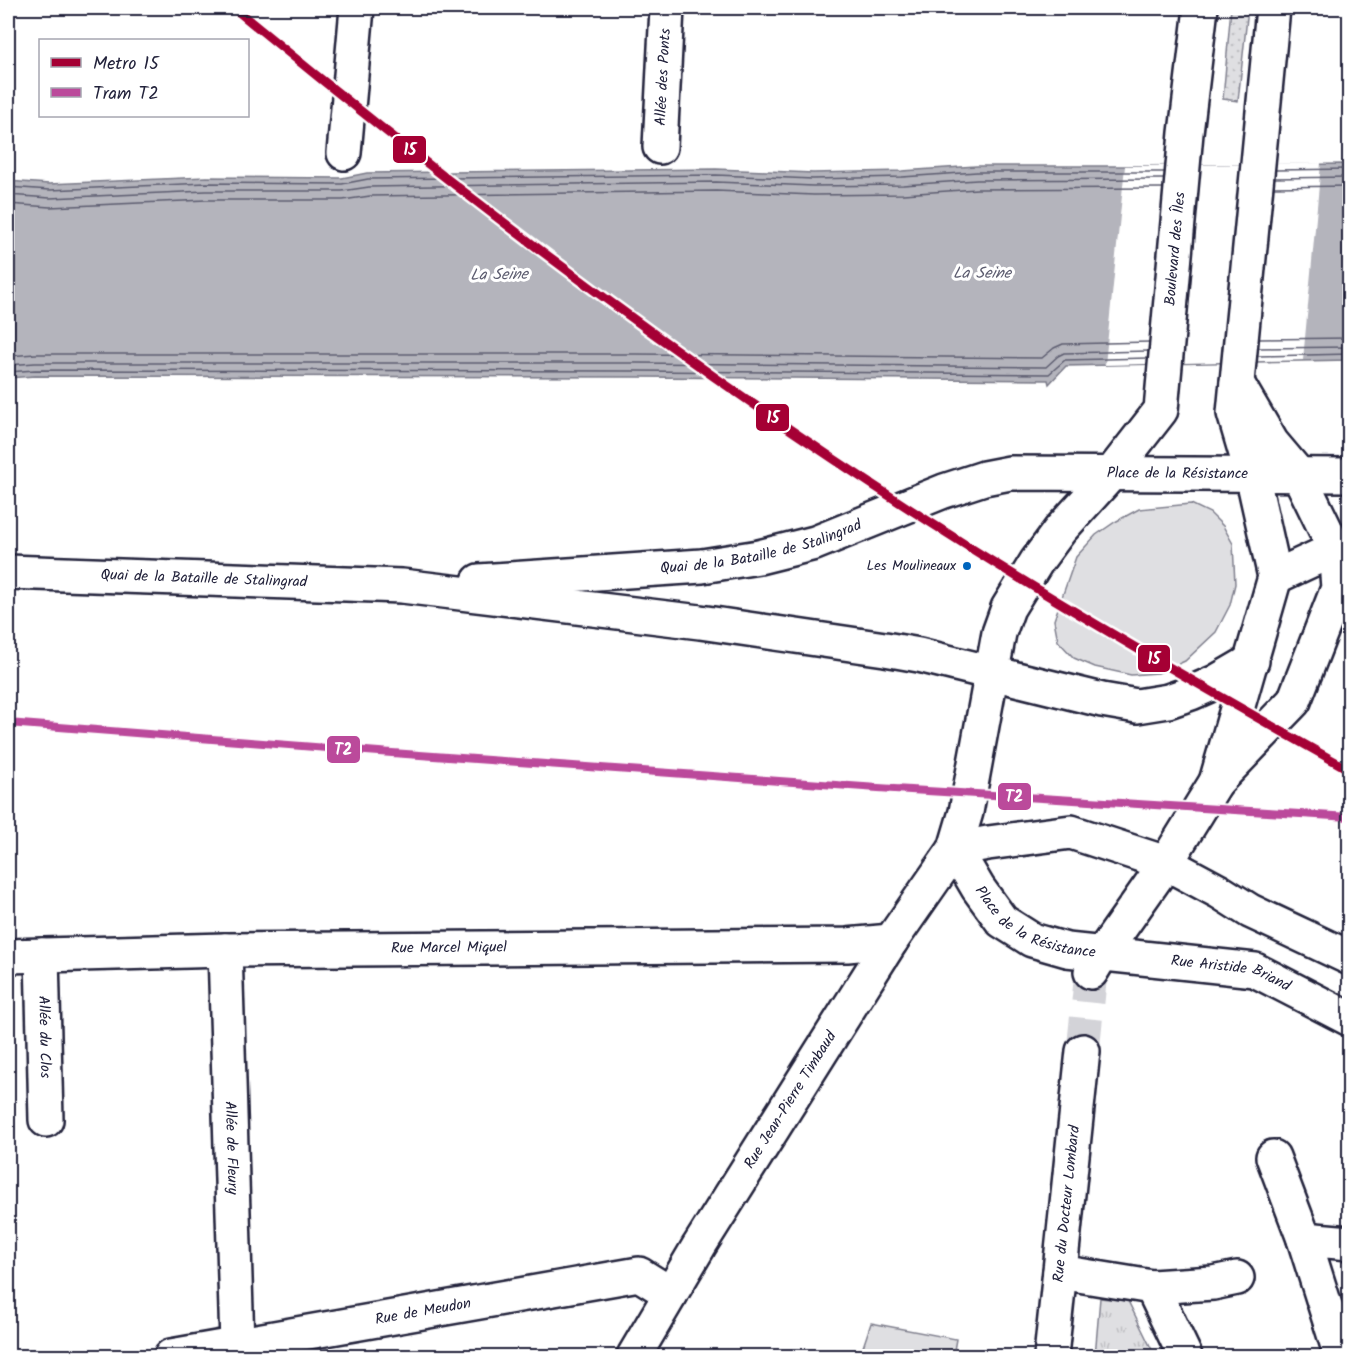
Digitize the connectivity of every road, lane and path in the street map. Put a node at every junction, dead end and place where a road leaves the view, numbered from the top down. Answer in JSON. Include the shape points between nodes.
{"nodes":[{"id":1,"x":357,"y":8,"type":"edge"},
{"id":2,"x":667,"y":8,"type":"edge"},
{"id":3,"x":1201,"y":8,"type":"edge"},
{"id":4,"x":1273,"y":8,"type":"edge"},
{"id":5,"x":660,"y":147,"type":"dead end"},
{"id":6,"x":344,"y":153,"type":"dead end"},
{"id":7,"x":1242,"y":404,"type":"junction"},
{"id":8,"x":1111,"y":474,"type":"junction"},
{"id":9,"x":1252,"y":474,"type":"junction"},
{"id":10,"x":1299,"y":475,"type":"junction"},
{"id":11,"x":1350,"y":475,"type":"edge"},
{"id":12,"x":1342,"y":548,"type":"edge"},
{"id":13,"x":8,"y":572,"type":"edge"},
{"id":14,"x":1275,"y":577,"type":"junction"},
{"id":15,"x":402,"y":586,"type":"junction"},
{"id":16,"x":1252,"y":661,"type":"junction"},
{"id":17,"x":991,"y":673,"type":"junction"},
{"id":18,"x":1216,"y":782,"type":"junction"},
{"id":19,"x":955,"y":849,"type":"junction"},
{"id":20,"x":1166,"y":863,"type":"junction"},
{"id":21,"x":891,"y":941,"type":"junction"},
{"id":22,"x":225,"y":950,"type":"junction"},
{"id":23,"x":42,"y":955,"type":"junction"},
{"id":24,"x":8,"y":956,"type":"edge"},
{"id":25,"x":1350,"y":957,"type":"edge"},
{"id":26,"x":1097,"y":963,"type":"junction"},
{"id":27,"x":1350,"y":1019,"type":"edge"},
{"id":28,"x":1083,"y":1051,"type":"tunnel mouth"},
{"id":29,"x":45,"y":1120,"type":"dead end"},
{"id":30,"x":1274,"y":1157,"type":"dead end"},
{"id":31,"x":1304,"y":1239,"type":"junction"},
{"id":32,"x":1350,"y":1243,"type":"edge"},
{"id":33,"x":1060,"y":1272,"type":"junction"},
{"id":34,"x":1237,"y":1278,"type":"dead end"},
{"id":35,"x":1152,"y":1287,"type":"junction"},
{"id":36,"x":671,"y":1294,"type":"junction"},
{"id":37,"x":237,"y":1344,"type":"junction"},
{"id":38,"x":171,"y":1356,"type":"edge"},
{"id":39,"x":634,"y":1356,"type":"edge"},
{"id":40,"x":1051,"y":1356,"type":"edge"},
{"id":41,"x":1185,"y":1356,"type":"edge"},
{"id":42,"x":1341,"y":1356,"type":"edge"}],
"edges":[{"from":1,"to":6,"type":"main road"},
{"from":2,"to":5,"type":"main road","name":"Allée des Ponts"},
{"from":3,"to":8,"type":"main road","name":"Boulevard des Îles","via":[[1161,410]]},
{"from":4,"to":7,"type":"main road"},
{"from":7,"to":9,"type":"main road"},
{"from":7,"to":10,"type":"main road"},
{"from":8,"to":9,"type":"main road","name":"Place de la Résistance"},
{"from":8,"to":15,"type":"main road","name":"Quai de la Bataille de Stalingrad","via":[[1010,473],[984,478],[816,543],[759,557],[702,566]]},
{"from":8,"to":17,"type":"main road","name":"Place de la Résistance","via":[[1060,530],[1019,588],[999,633]]},
{"from":9,"to":10,"type":"main road"},
{"from":9,"to":14,"type":"main road","name":"Place de la Résistance"},
{"from":10,"to":11,"type":"main road"},
{"from":10,"to":12,"type":"main road"},
{"from":12,"to":14,"type":"main road"},
{"from":12,"to":18,"type":"main road","via":[[1338,588],[1294,701]]},
{"from":13,"to":15,"type":"main road","name":"Quai de la Bataille de Stalingrad"},
{"from":14,"to":16,"type":"main road","name":"Place de la Résistance"},
{"from":15,"to":17,"type":"main road","name":"Quai de la Bataille de Stalingrad","via":[[700,622],[920,655]]},
{"from":16,"to":17,"type":"main road","via":[[1191,693],[1137,706]]},
{"from":16,"to":18,"type":"main road","name":"Place de la Résistance"},
{"from":17,"to":19,"type":"main road","name":"Place de la Résistance","via":[[966,812]]},
{"from":18,"to":20,"type":"main road","name":"Place de la Résistance"},
{"from":19,"to":20,"type":"main road","via":[[1071,832]]},
{"from":19,"to":21,"type":"main road","name":"Rue Jean-Pierre Timbaud"},
{"from":19,"to":26,"type":"main road","name":"Place de la Résistance","via":[[1002,921],[1032,940]]},
{"from":20,"to":25,"type":"main road","via":[[1250,911]]},
{"from":20,"to":26,"type":"main road","name":"Place de la Résistance"},
{"from":21,"to":22,"type":"main road","name":"Rue Marcel Miquel","via":[[847,945]]},
{"from":21,"to":36,"type":"main road","name":"Rue Jean-Pierre Timbaud"},
{"from":22,"to":23,"type":"main road","name":"Rue Marcel Miquel"},
{"from":22,"to":37,"type":"main road","name":"Allée de Fleury"},
{"from":23,"to":24,"type":"main road","name":"Rue Marcel Miquel"},
{"from":23,"to":29,"type":"main road","name":"Allée du Clos"},
{"from":26,"to":27,"type":"main road","name":"Rue Aristide Briand","via":[[1255,970]]},
{"from":28,"to":33,"type":"main road","name":"Rue du Docteur Lombard"},
{"from":30,"to":31,"type":"main road"},
{"from":31,"to":32,"type":"main road"},
{"from":31,"to":42,"type":"main road"},
{"from":33,"to":35,"type":"main road"},
{"from":33,"to":40,"type":"main road","name":"Rue du Docteur Lombard"},
{"from":34,"to":35,"type":"main road"},
{"from":35,"to":41,"type":"main road"},
{"from":36,"to":37,"type":"main road","name":"Rue de Meudon","via":[[639,1274]]},
{"from":36,"to":39,"type":"main road","name":"Rue Jean-Pierre Timbaud"},
{"from":37,"to":38,"type":"main road","name":"Rue de Meudon"}]}
